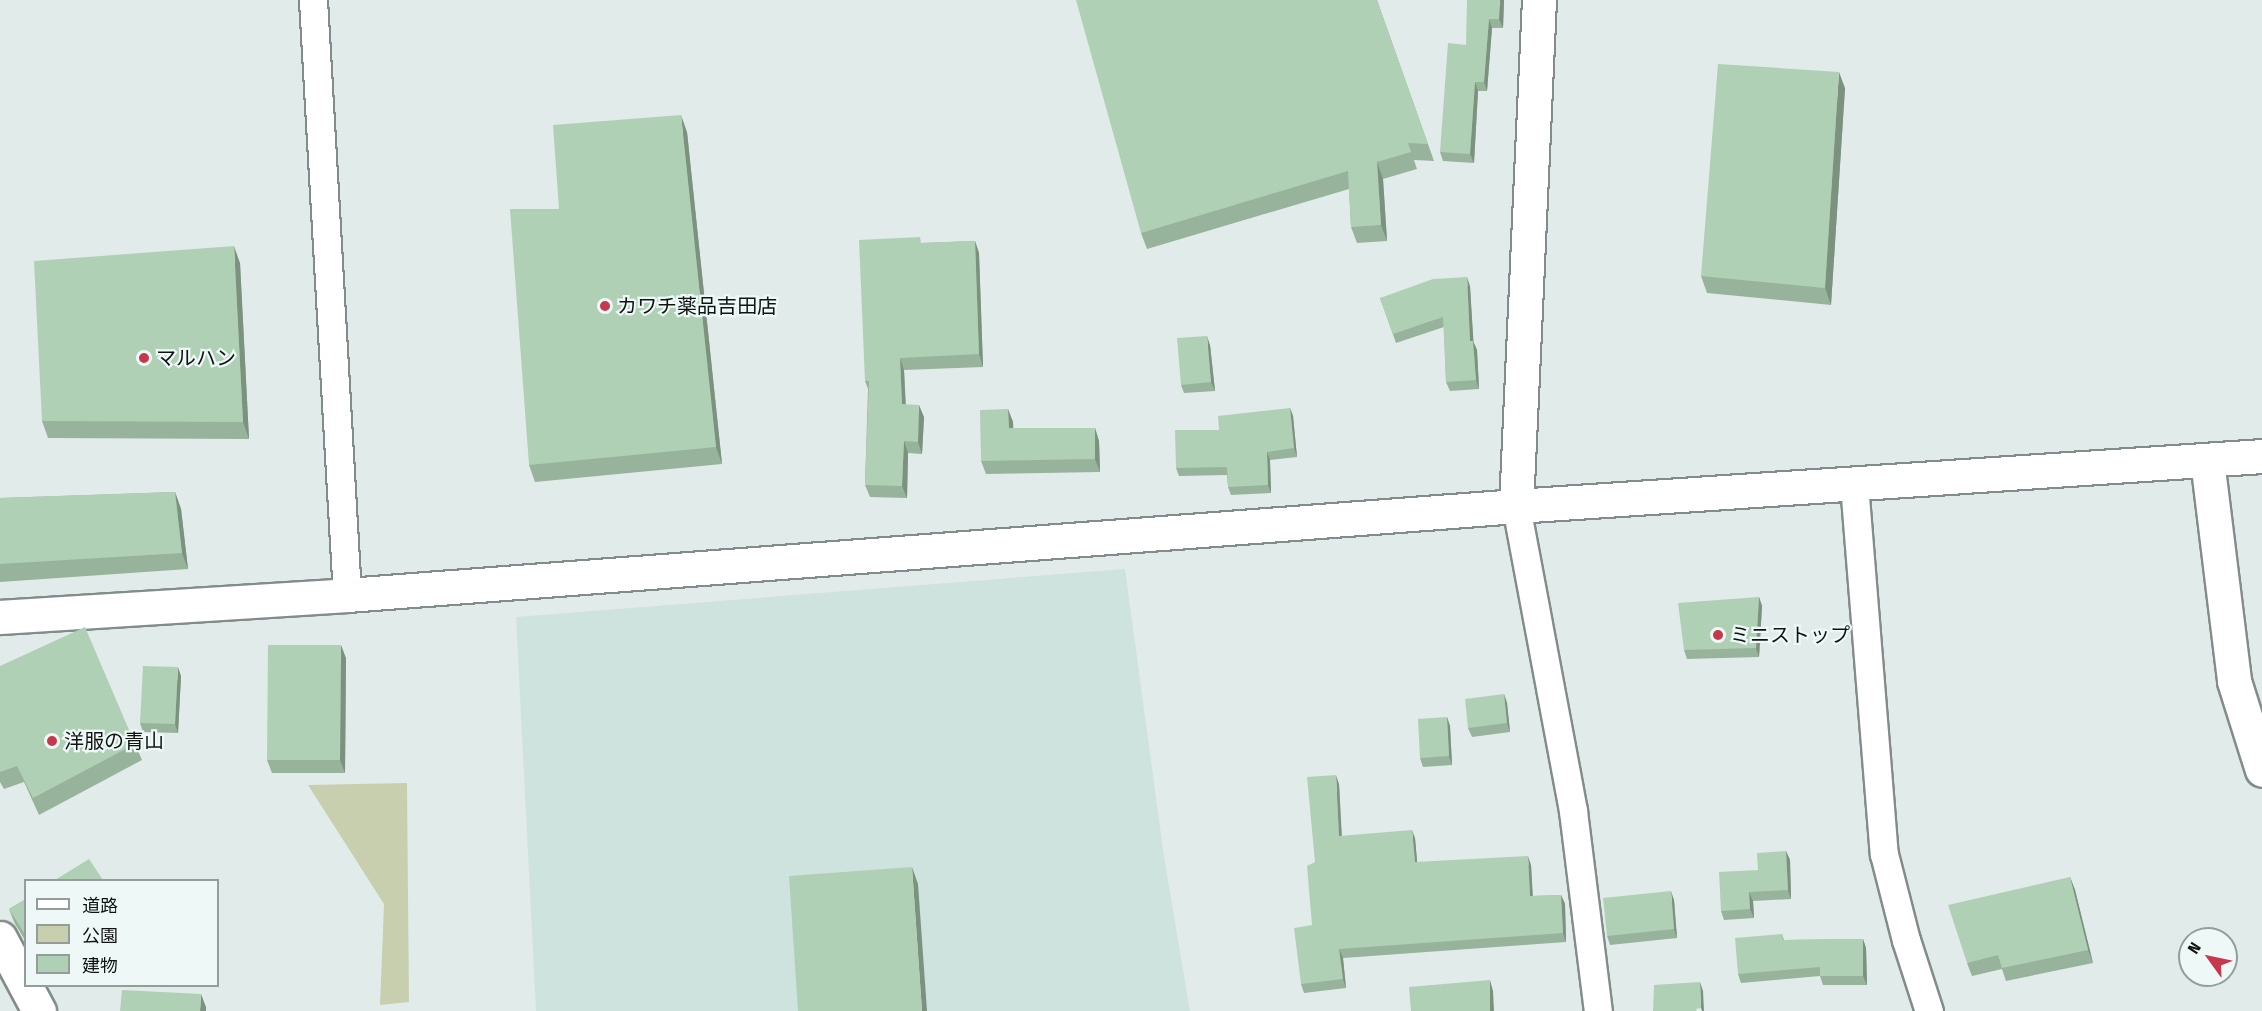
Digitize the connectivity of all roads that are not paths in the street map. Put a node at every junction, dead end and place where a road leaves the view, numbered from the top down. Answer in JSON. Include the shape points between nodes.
{"nodes":[{"id":1,"x":313,"y":0,"type":"edge"},
{"id":2,"x":1539,"y":0,"type":"edge"},
{"id":3,"x":2262,"y":456,"type":"edge"},
{"id":4,"x":2207,"y":460,"type":"junction"},
{"id":5,"x":1854,"y":484,"type":"junction"},
{"id":6,"x":1516,"y":506,"type":"junction"},
{"id":7,"x":347,"y":594,"type":"junction"},
{"id":8,"x":0,"y":617,"type":"edge"},
{"id":9,"x":2262,"y":770,"type":"edge"},
{"id":10,"x":0,"y":938,"type":"edge"},
{"id":11,"x":24,"y":983,"type":"edge"},
{"id":12,"x":26,"y":987,"type":"edge"},
{"id":13,"x":39,"y":1011,"type":"edge"},
{"id":14,"x":1598,"y":1011,"type":"edge"},
{"id":15,"x":1929,"y":1011,"type":"edge"}],
"edges":[{"from":1,"to":7,"type":"street"},
{"from":2,"to":6,"type":"main road"},
{"from":3,"to":4,"type":"main road"},
{"from":4,"to":5,"type":"main road"},
{"from":4,"to":9,"type":"main road","via":[[2234,681]]},
{"from":5,"to":6,"type":"main road"},
{"from":5,"to":15,"type":"street","via":[[1884,854]]},
{"from":6,"to":7,"type":"main road"},
{"from":6,"to":14,"type":"street","via":[[1573,811]]},
{"from":7,"to":8,"type":"main road"},
{"from":10,"to":11,"type":"main road"},
{"from":12,"to":13,"type":"main road"}]}
